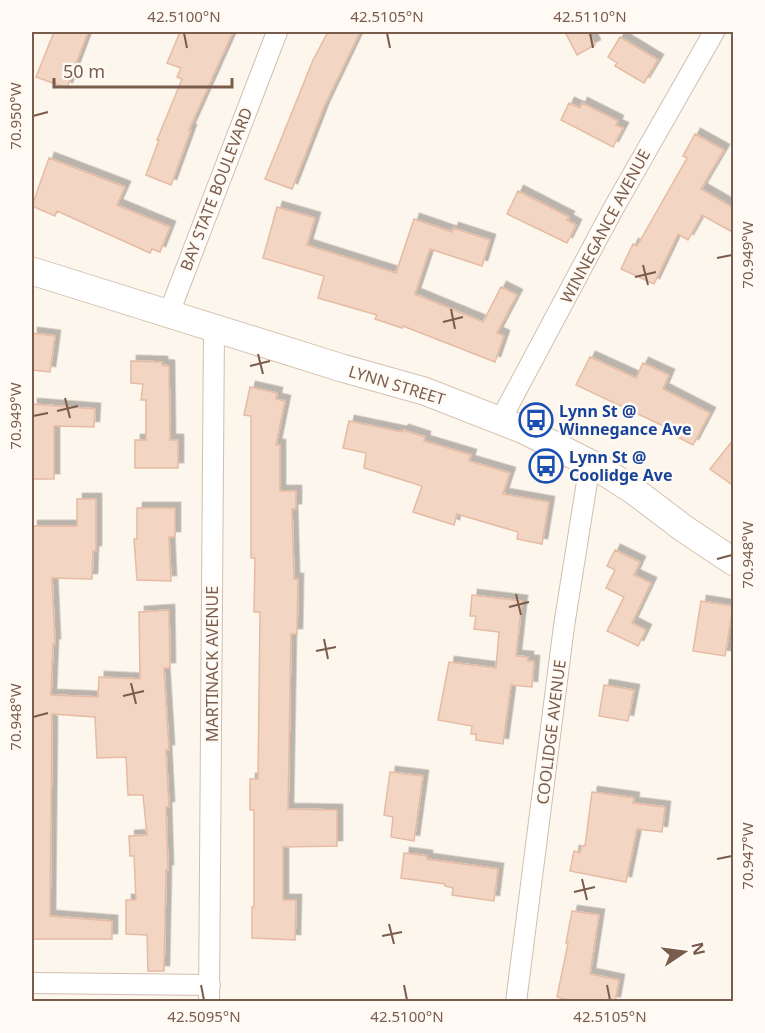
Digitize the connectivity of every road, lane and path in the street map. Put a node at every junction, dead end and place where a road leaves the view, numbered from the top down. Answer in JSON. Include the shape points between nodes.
{"nodes":[{"id":1,"x":277,"y":32,"type":"edge"},
{"id":2,"x":714,"y":32,"type":"edge"},
{"id":3,"x":32,"y":271,"type":"edge"},
{"id":4,"x":168,"y":313,"type":"junction"},
{"id":5,"x":214,"y":327,"type":"junction"},
{"id":6,"x":500,"y":421,"type":"junction"},
{"id":7,"x":590,"y":463,"type":"junction"},
{"id":8,"x":734,"y":562,"type":"edge"},
{"id":9,"x":32,"y":983,"type":"edge"},
{"id":10,"x":209,"y":993,"type":"edge"},
{"id":11,"x":516,"y":1002,"type":"edge"}],
"edges":[{"from":1,"to":4,"type":"street","name":"BAY STATE BOULEVARD"},
{"from":2,"to":6,"type":"street","name":"WINNEGANCE AVENUE","via":[[617,202]]},
{"from":3,"to":4,"type":"main road","name":"LYNN STREET"},
{"from":4,"to":5,"type":"main road","name":"LYNN STREET"},
{"from":5,"to":6,"type":"main road","name":"LYNN STREET","via":[[424,391]]},
{"from":5,"to":10,"type":"street","name":"MARTINACK AVENUE"},
{"from":6,"to":7,"type":"main road","name":"LYNN STREET"},
{"from":7,"to":8,"type":"main road","name":"LYNN STREET"},
{"from":7,"to":11,"type":"street","name":"COOLIDGE AVENUE","via":[[564,626]]},
{"from":9,"to":10,"type":"street"}]}
